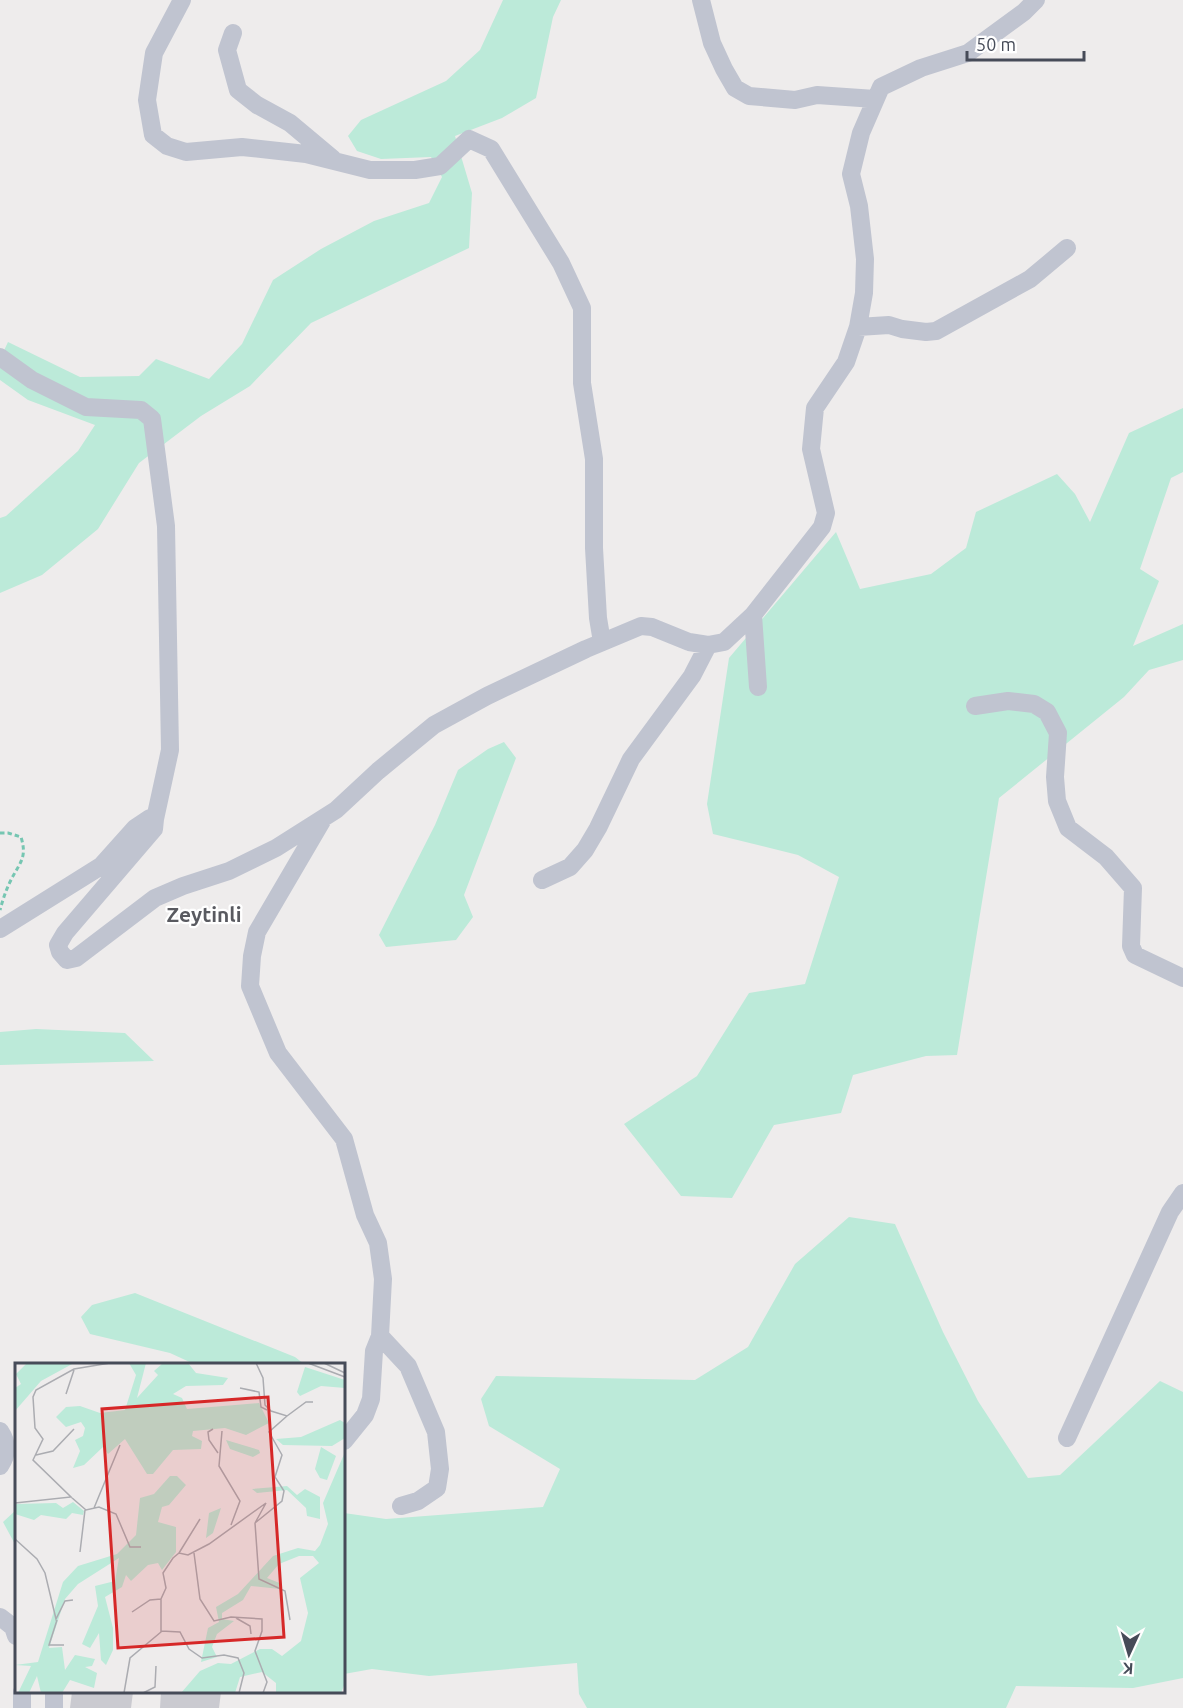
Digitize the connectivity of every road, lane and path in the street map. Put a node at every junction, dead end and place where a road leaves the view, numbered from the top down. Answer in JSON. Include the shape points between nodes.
{"nodes":[{"id":1,"x":182,"y":0,"type":"edge"},
{"id":2,"x":701,"y":0,"type":"edge"},
{"id":3,"x":1035,"y":0,"type":"edge"},
{"id":4,"x":233,"y":33,"type":"dead end"},
{"id":5,"x":875,"y":99,"type":"junction"},
{"id":6,"x":337,"y":162,"type":"junction"},
{"id":7,"x":1067,"y":248,"type":"dead end"},
{"id":8,"x":858,"y":327,"type":"junction"},
{"id":9,"x":0,"y":357,"type":"edge"},
{"id":10,"x":753,"y":615,"type":"junction"},
{"id":11,"x":602,"y":642,"type":"junction"},
{"id":12,"x":708,"y":645,"type":"junction"},
{"id":13,"x":758,"y":687,"type":"dead end"},
{"id":14,"x":975,"y":706,"type":"dead end"},
{"id":15,"x":325,"y":817,"type":"junction"},
{"id":16,"x":155,"y":819,"type":"junction"},
{"id":17,"x":0,"y":833,"type":"edge"},
{"id":18,"x":542,"y":880,"type":"dead end"},
{"id":19,"x":0,"y":910,"type":"edge"},
{"id":20,"x":0,"y":929,"type":"edge"},
{"id":21,"x":1183,"y":978,"type":"edge"},
{"id":22,"x":1183,"y":1193,"type":"edge"},
{"id":23,"x":380,"y":1336,"type":"junction"},
{"id":24,"x":0,"y":1431,"type":"edge"},
{"id":25,"x":1067,"y":1438,"type":"dead end"},
{"id":26,"x":345,"y":1440,"type":"edge"},
{"id":27,"x":0,"y":1466,"type":"edge"},
{"id":28,"x":401,"y":1506,"type":"dead end"},
{"id":29,"x":0,"y":1610,"type":"edge"},
{"id":30,"x":15,"y":1614,"type":"edge"},
{"id":31,"x":0,"y":1617,"type":"edge"},
{"id":32,"x":15,"y":1633,"type":"edge"}],
"edges":[{"from":1,"to":6,"type":"street","via":[[154,53],[147,100],[153,135],[167,146],[186,152],[242,147],[306,154]]},
{"from":2,"to":5,"type":"street","via":[[712,43],[724,69],[735,88],[749,96]]},
{"from":3,"to":5,"type":"street","via":[[968,53],[881,87]]},
{"from":4,"to":6,"type":"street","via":[[227,50],[238,90],[290,123]]},
{"from":5,"to":8,"type":"street","via":[[851,174],[865,259]]},
{"from":6,"to":11,"type":"street","via":[[370,170],[415,170],[440,166],[469,140],[491,149],[561,263],[582,308],[582,383],[594,459],[594,548]]},
{"from":7,"to":8,"type":"street","via":[[1030,279],[936,331],[889,325]]},
{"from":8,"to":10,"type":"street","via":[[846,362],[815,408],[811,449],[826,513],[822,527]]},
{"from":9,"to":16,"type":"street","via":[[32,380],[86,407],[141,410],[152,419],[166,526],[170,750]]},
{"from":10,"to":12,"type":"street","via":[[724,642]]},
{"from":10,"to":13,"type":"street"},
{"from":11,"to":12,"type":"street","via":[[641,626]]},
{"from":11,"to":15,"type":"street","via":[[434,725]]},
{"from":12,"to":18,"type":"street","via":[[692,676],[631,759],[585,850],[570,867]]},
{"from":14,"to":21,"type":"street","via":[[1008,701],[1034,704],[1047,712],[1058,733],[1055,777],[1058,801],[1068,828],[1106,857],[1133,888],[1131,946],[1135,956]]},
{"from":15,"to":16,"type":"street","via":[[230,871],[155,898],[89,950],[67,960],[58,945],[154,829]]},
{"from":15,"to":23,"type":"street","via":[[257,932],[250,986],[278,1053],[344,1139],[365,1215],[378,1243],[383,1279]]},
{"from":16,"to":20,"type":"street","via":[[135,828],[101,866]]},
{"from":17,"to":19,"type":"path","via":[[21,837],[24,848],[22,864],[11,878]]},
{"from":22,"to":25,"type":"street","via":[[1170,1212]]},
{"from":23,"to":26,"type":"street","via":[[374,1351],[371,1399],[365,1415]]},
{"from":23,"to":28,"type":"street","via":[[408,1366],[436,1432],[440,1469],[437,1488]]},
{"from":24,"to":27,"type":"street","via":[[6,1440],[5,1458]]},
{"from":29,"to":30,"type":"street"},
{"from":31,"to":32,"type":"street"}]}
